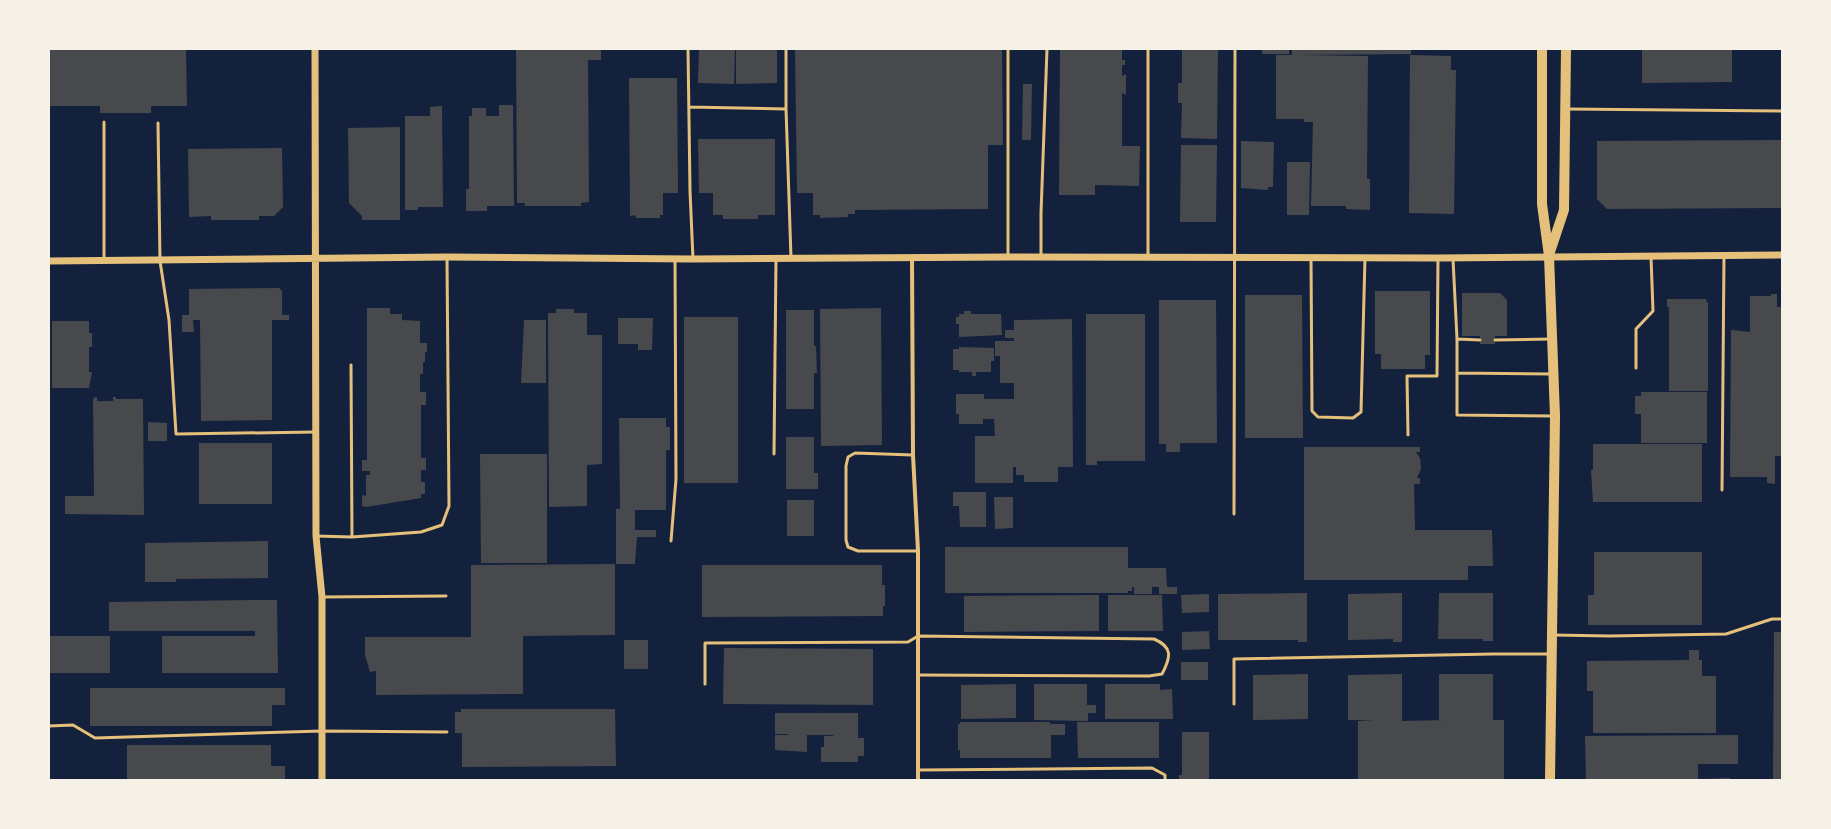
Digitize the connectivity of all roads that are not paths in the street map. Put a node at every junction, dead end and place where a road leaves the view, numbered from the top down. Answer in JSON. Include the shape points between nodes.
{"nodes":[{"id":1,"x":315,"y":49,"type":"edge"},
{"id":2,"x":688,"y":49,"type":"edge"},
{"id":3,"x":786,"y":49,"type":"edge"},
{"id":4,"x":1008,"y":49,"type":"edge"},
{"id":5,"x":1048,"y":49,"type":"edge"},
{"id":6,"x":1148,"y":49,"type":"edge"},
{"id":7,"x":1235,"y":49,"type":"edge"},
{"id":8,"x":1542,"y":49,"type":"edge"},
{"id":9,"x":1566,"y":49,"type":"edge"},
{"id":10,"x":689,"y":107,"type":"junction"},
{"id":11,"x":786,"y":109,"type":"junction"},
{"id":12,"x":1566,"y":109,"type":"junction"},
{"id":13,"x":1782,"y":111,"type":"edge"},
{"id":14,"x":104,"y":122,"type":"dead end"},
{"id":15,"x":158,"y":123,"type":"dead end"},
{"id":16,"x":1651,"y":255,"type":"junction"},
{"id":17,"x":1724,"y":255,"type":"junction"},
{"id":18,"x":1782,"y":255,"type":"edge"},
{"id":19,"x":1549,"y":256,"type":"junction"},
{"id":20,"x":447,"y":257,"type":"junction"},
{"id":21,"x":1008,"y":257,"type":"junction"},
{"id":22,"x":1041,"y":257,"type":"junction"},
{"id":23,"x":1148,"y":257,"type":"junction"},
{"id":24,"x":1234,"y":257,"type":"junction"},
{"id":25,"x":1312,"y":257,"type":"junction"},
{"id":26,"x":1365,"y":257,"type":"junction"},
{"id":27,"x":1453,"y":257,"type":"junction"},
{"id":28,"x":314,"y":258,"type":"junction"},
{"id":29,"x":912,"y":258,"type":"junction"},
{"id":30,"x":1438,"y":258,"type":"junction"},
{"id":31,"x":675,"y":259,"type":"junction"},
{"id":32,"x":693,"y":259,"type":"junction"},
{"id":33,"x":776,"y":259,"type":"junction"},
{"id":34,"x":791,"y":259,"type":"junction"},
{"id":35,"x":49,"y":261,"type":"edge"},
{"id":36,"x":104,"y":261,"type":"junction"},
{"id":37,"x":160,"y":261,"type":"junction"},
{"id":38,"x":1457,"y":339,"type":"junction"},
{"id":39,"x":1552,"y":339,"type":"junction"},
{"id":40,"x":1480,"y":340,"type":"dead end"},
{"id":41,"x":1495,"y":340,"type":"dead end"},
{"id":42,"x":351,"y":365,"type":"dead end"},
{"id":43,"x":1636,"y":368,"type":"dead end"},
{"id":44,"x":1457,"y":373,"type":"junction"},
{"id":45,"x":1554,"y":374,"type":"junction"},
{"id":46,"x":1555,"y":416,"type":"junction"},
{"id":47,"x":315,"y":432,"type":"junction"},
{"id":48,"x":1408,"y":435,"type":"dead end"},
{"id":49,"x":774,"y":454,"type":"dead end"},
{"id":50,"x":913,"y":456,"type":"junction"},
{"id":51,"x":1722,"y":490,"type":"dead end"},
{"id":52,"x":1234,"y":514,"type":"dead end"},
{"id":53,"x":316,"y":536,"type":"junction"},
{"id":54,"x":352,"y":537,"type":"junction"},
{"id":55,"x":671,"y":541,"type":"dead end"},
{"id":56,"x":918,"y":551,"type":"junction"},
{"id":57,"x":446,"y":596,"type":"dead end"},
{"id":58,"x":322,"y":597,"type":"junction"},
{"id":59,"x":1782,"y":619,"type":"edge"},
{"id":60,"x":1552,"y":635,"type":"junction"},
{"id":61,"x":918,"y":636,"type":"junction"},
{"id":62,"x":1551,"y":654,"type":"junction"},
{"id":63,"x":918,"y":675,"type":"junction"},
{"id":64,"x":706,"y":684,"type":"dead end"},
{"id":65,"x":1234,"y":704,"type":"dead end"},
{"id":66,"x":49,"y":726,"type":"edge"},
{"id":67,"x":322,"y":731,"type":"junction"},
{"id":68,"x":447,"y":732,"type":"dead end"},
{"id":69,"x":918,"y":770,"type":"junction"},
{"id":70,"x":322,"y":780,"type":"edge"},
{"id":71,"x":918,"y":780,"type":"edge"},
{"id":72,"x":1165,"y":780,"type":"edge"},
{"id":73,"x":1550,"y":780,"type":"edge"}],
"edges":[{"from":1,"to":28,"type":"street"},
{"from":2,"to":10,"type":"lane"},
{"from":3,"to":11,"type":"lane"},
{"from":4,"to":21,"type":"lane"},
{"from":5,"to":22,"type":"lane","via":[[1040,213]]},
{"from":6,"to":23,"type":"lane"},
{"from":7,"to":24,"type":"lane"},
{"from":8,"to":19,"type":"main road","via":[[1542,204]]},
{"from":9,"to":12,"type":"main road"},
{"from":10,"to":11,"type":"lane"},
{"from":10,"to":32,"type":"lane"},
{"from":11,"to":34,"type":"lane"},
{"from":12,"to":13,"type":"lane"},
{"from":12,"to":19,"type":"main road","via":[[1564,210]]},
{"from":14,"to":36,"type":"lane"},
{"from":15,"to":37,"type":"lane"},
{"from":16,"to":17,"type":"street"},
{"from":16,"to":19,"type":"street"},
{"from":16,"to":43,"type":"lane","via":[[1653,311],[1636,329]]},
{"from":17,"to":18,"type":"street"},
{"from":17,"to":51,"type":"lane"},
{"from":19,"to":27,"type":"street"},
{"from":19,"to":39,"type":"main road"},
{"from":20,"to":28,"type":"street"},
{"from":20,"to":31,"type":"street"},
{"from":20,"to":54,"type":"lane","via":[[449,506],[442,525],[421,532]]},
{"from":21,"to":22,"type":"street"},
{"from":21,"to":29,"type":"street"},
{"from":22,"to":23,"type":"street"},
{"from":23,"to":24,"type":"street"},
{"from":24,"to":25,"type":"street"},
{"from":24,"to":52,"type":"lane"},
{"from":25,"to":26,"type":"street"},
{"from":25,"to":26,"type":"lane","via":[[1312,411],[1318,417],[1353,418],[1360,412]]},
{"from":26,"to":30,"type":"street"},
{"from":27,"to":30,"type":"street"},
{"from":27,"to":38,"type":"lane"},
{"from":28,"to":37,"type":"street"},
{"from":28,"to":47,"type":"street"},
{"from":29,"to":34,"type":"street"},
{"from":29,"to":50,"type":"street"},
{"from":30,"to":48,"type":"lane","via":[[1437,376],[1407,376]]},
{"from":31,"to":32,"type":"street"},
{"from":31,"to":55,"type":"lane","via":[[676,479]]},
{"from":32,"to":33,"type":"street"},
{"from":33,"to":34,"type":"street"},
{"from":33,"to":49,"type":"lane"},
{"from":35,"to":36,"type":"street"},
{"from":36,"to":37,"type":"street"},
{"from":37,"to":47,"type":"lane","via":[[168,320],[176,434]]},
{"from":38,"to":40,"type":"lane"},
{"from":38,"to":44,"type":"lane"},
{"from":39,"to":41,"type":"lane"},
{"from":39,"to":45,"type":"main road"},
{"from":42,"to":54,"type":"lane"},
{"from":44,"to":45,"type":"lane"},
{"from":44,"to":46,"type":"lane","via":[[1457,415]]},
{"from":45,"to":46,"type":"main road"},
{"from":46,"to":60,"type":"main road"},
{"from":47,"to":53,"type":"street"},
{"from":50,"to":56,"type":"street"},
{"from":50,"to":56,"type":"lane","via":[[855,454],[848,457],[846,540],[848,547],[858,551]]},
{"from":53,"to":54,"type":"lane"},
{"from":53,"to":58,"type":"street"},
{"from":56,"to":61,"type":"street"},
{"from":57,"to":58,"type":"lane"},
{"from":58,"to":67,"type":"street"},
{"from":59,"to":60,"type":"lane","via":[[1772,619],[1726,634]]},
{"from":60,"to":62,"type":"main road"},
{"from":61,"to":63,"type":"street"},
{"from":61,"to":63,"type":"lane","via":[[1154,639],[1164,643],[1169,651],[1162,674],[1149,676]]},
{"from":61,"to":64,"type":"lane","via":[[908,642],[705,643]]},
{"from":62,"to":65,"type":"lane","via":[[1234,658]]},
{"from":62,"to":73,"type":"main road"},
{"from":63,"to":69,"type":"street"},
{"from":66,"to":67,"type":"lane","via":[[73,725],[95,738]]},
{"from":67,"to":68,"type":"lane"},
{"from":67,"to":70,"type":"street"},
{"from":69,"to":71,"type":"street"},
{"from":69,"to":72,"type":"lane","via":[[1152,768],[1165,775]]}]}
